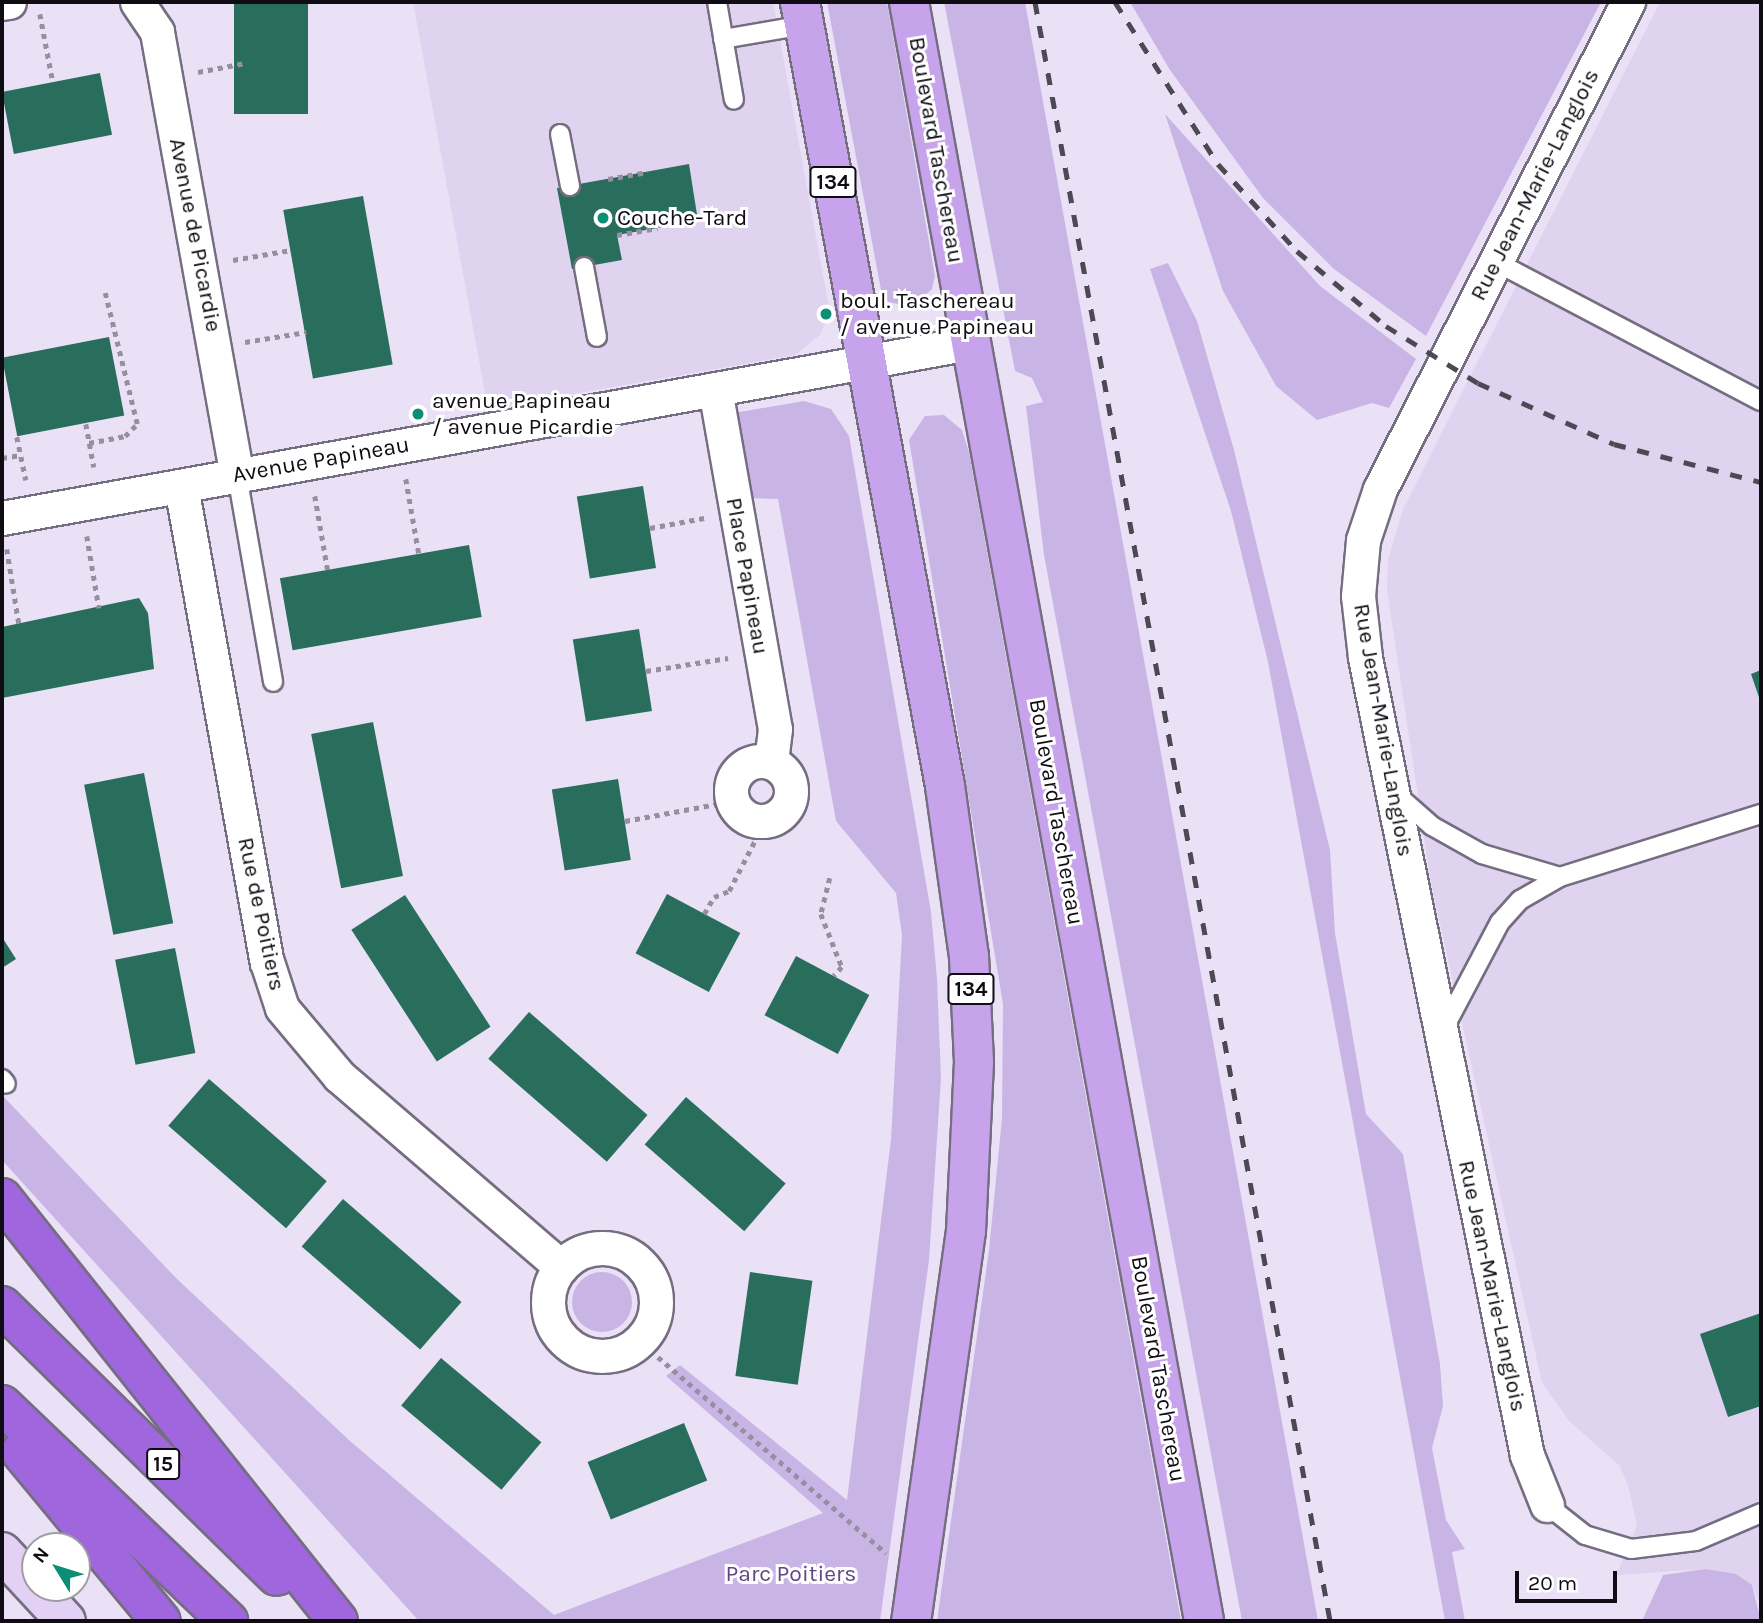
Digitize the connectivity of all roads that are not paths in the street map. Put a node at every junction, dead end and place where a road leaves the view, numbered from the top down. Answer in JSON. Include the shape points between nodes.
{"nodes":[{"id":1,"x":9,"y":2,"type":"edge"},
{"id":2,"x":137,"y":2,"type":"edge"},
{"id":3,"x":717,"y":2,"type":"edge"},
{"id":4,"x":909,"y":2,"type":"edge"},
{"id":5,"x":1628,"y":2,"type":"edge"},
{"id":6,"x":2,"y":3,"type":"edge"},
{"id":7,"x":802,"y":14,"type":"edge"},
{"id":8,"x":723,"y":39,"type":"junction"},
{"id":9,"x":734,"y":100,"type":"dead end"},
{"id":10,"x":561,"y":134,"type":"dead end"},
{"id":11,"x":570,"y":186,"type":"dead end"},
{"id":12,"x":1496,"y":262,"type":"junction"},
{"id":13,"x":584,"y":267,"type":"dead end"},
{"id":14,"x":597,"y":337,"type":"dead end"},
{"id":15,"x":971,"y":343,"type":"junction"},
{"id":16,"x":868,"y":361,"type":"junction"},
{"id":17,"x":715,"y":389,"type":"junction"},
{"id":18,"x":1761,"y":401,"type":"edge"},
{"id":19,"x":237,"y":475,"type":"junction"},
{"id":20,"x":181,"y":486,"type":"junction"},
{"id":21,"x":13,"y":522,"type":"edge"},
{"id":22,"x":273,"y":682,"type":"dead end"},
{"id":23,"x":771,"y":762,"type":"junction"},
{"id":24,"x":1391,"y":789,"type":"junction"},
{"id":25,"x":1761,"y":814,"type":"edge"},
{"id":26,"x":1560,"y":877,"type":"junction"},
{"id":27,"x":1440,"y":1034,"type":"junction"},
{"id":28,"x":2,"y":1198,"type":"edge"},
{"id":29,"x":561,"y":1267,"type":"dead end"},
{"id":30,"x":2,"y":1306,"type":"edge"},
{"id":31,"x":2,"y":1405,"type":"edge"},
{"id":32,"x":2,"y":1429,"type":"edge"},
{"id":33,"x":1548,"y":1505,"type":"joint"},
{"id":34,"x":1761,"y":1513,"type":"edge"},
{"id":35,"x":2,"y":1552,"type":"edge"},
{"id":36,"x":66,"y":1621,"type":"edge"},
{"id":37,"x":161,"y":1621,"type":"edge"},
{"id":38,"x":228,"y":1621,"type":"edge"},
{"id":39,"x":324,"y":1621,"type":"edge"},
{"id":40,"x":338,"y":1621,"type":"edge"},
{"id":41,"x":911,"y":1621,"type":"edge"},
{"id":42,"x":1204,"y":1621,"type":"edge"}],
"edges":[{"from":1,"to":6,"type":"street"},
{"from":2,"to":19,"type":"street","name":"Avenue de Picardie","via":[[157,32]]},
{"from":3,"to":8,"type":"lane"},
{"from":4,"to":15,"type":"main road","name":"Boulevard Taschereau"},
{"from":5,"to":12,"type":"street","name":"Rue Jean-Marie-Langlois"},
{"from":7,"to":8,"type":"lane"},
{"from":7,"to":16,"type":"main road","number":"134"},
{"from":8,"to":9,"type":"lane"},
{"from":10,"to":11,"type":"lane"},
{"from":12,"to":18,"type":"lane"},
{"from":12,"to":24,"type":"street","name":"Rue Jean-Marie-Langlois","via":[[1380,489],[1363,540],[1360,624]]},
{"from":13,"to":14,"type":"lane"},
{"from":15,"to":16,"type":"street","name":"Avenue Papineau"},
{"from":15,"to":42,"type":"main road","name":"Boulevard Taschereau"},
{"from":16,"to":17,"type":"street","name":"Avenue Papineau"},
{"from":16,"to":41,"type":"main road","number":"134","via":[[953,839],[972,1012],[966,1231]]},
{"from":17,"to":19,"type":"street","name":"Avenue Papineau"},
{"from":17,"to":23,"type":"street","name":"Place Papineau","via":[[775,729]]},
{"from":19,"to":20,"type":"street","name":"Avenue Papineau"},
{"from":19,"to":22,"type":"lane"},
{"from":20,"to":21,"type":"street","name":"Avenue Papineau"},
{"from":20,"to":29,"type":"street","name":"Rue de Poitiers","via":[[267,961],[282,1008],[339,1076]]},
{"from":23,"to":23,"type":"street","via":[[787,775],[791,794],[782,812],[765,821],[746,817],[733,801],[737,774],[752,762]]},
{"from":24,"to":26,"type":"lane","via":[[1458,842],[1506,864]]},
{"from":24,"to":27,"type":"street","name":"Rue Jean-Marie-Langlois"},
{"from":25,"to":26,"type":"lane"},
{"from":26,"to":27,"type":"lane","via":[[1520,900],[1500,922]]},
{"from":27,"to":33,"type":"street","name":"Rue Jean-Marie-Langlois","via":[[1527,1455]]},
{"from":28,"to":40,"type":"highway"},
{"from":30,"to":39,"type":"highway","number":"15"},
{"from":31,"to":38,"type":"highway"},
{"from":32,"to":37,"type":"highway"},
{"from":33,"to":34,"type":"lane","via":[[1585,1535],[1631,1549],[1696,1541]]},
{"from":35,"to":36,"type":"street"}]}
